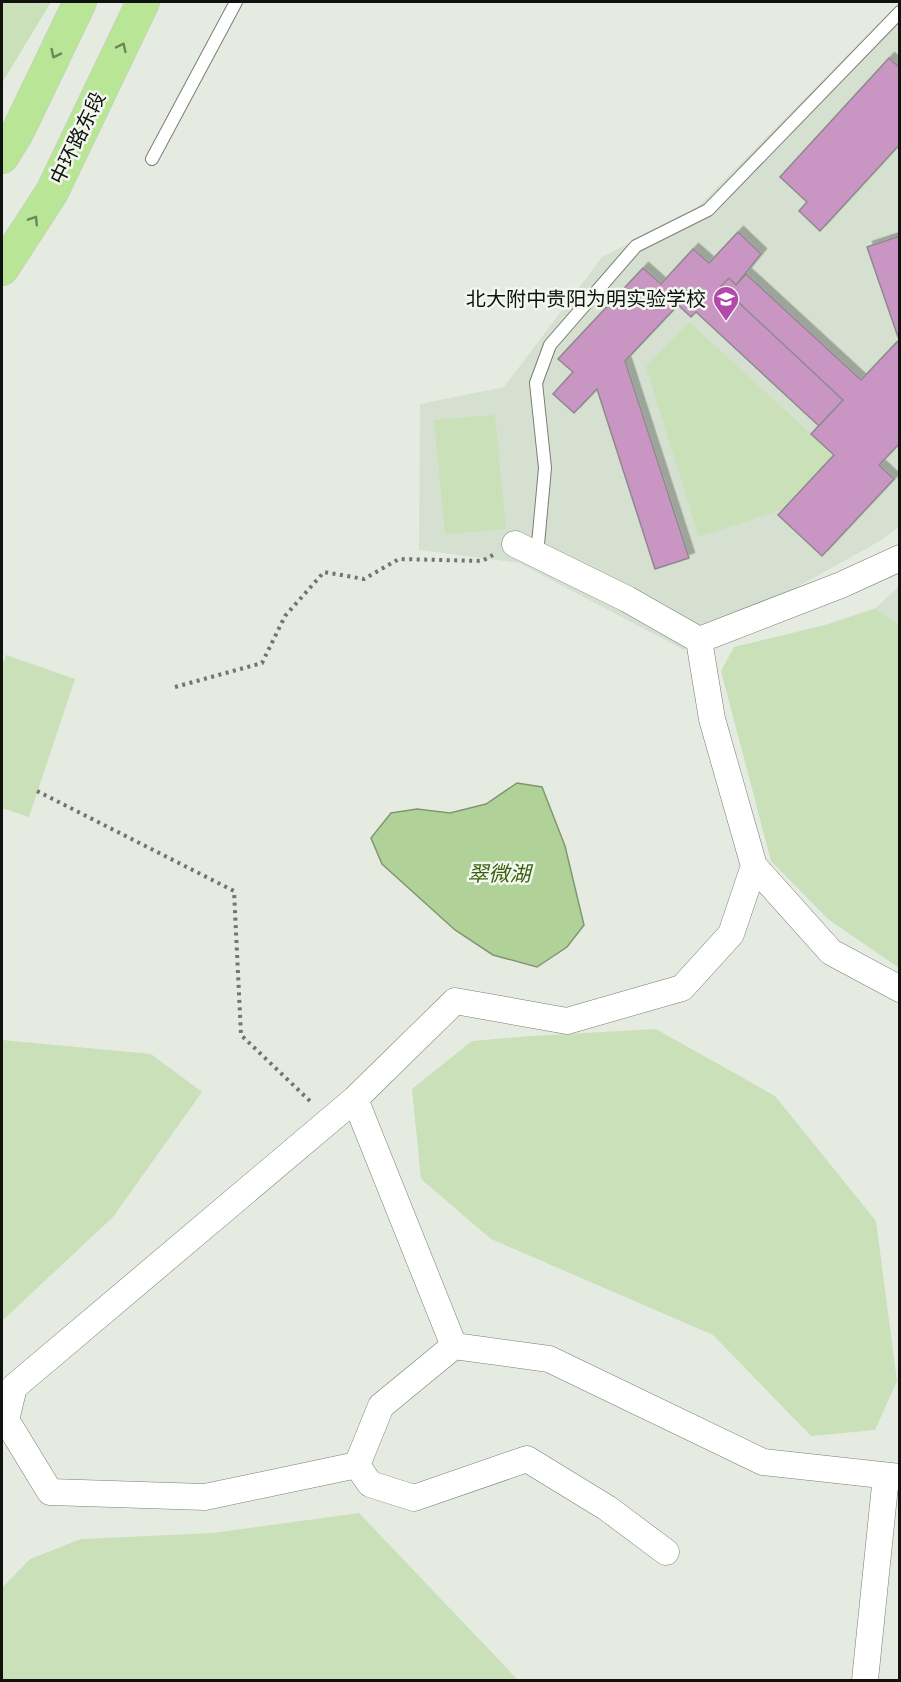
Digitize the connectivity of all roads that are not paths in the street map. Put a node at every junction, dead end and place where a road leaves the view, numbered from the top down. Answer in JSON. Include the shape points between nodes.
{"nodes":[{"id":1,"x":80,"y":2,"type":"edge"},
{"id":2,"x":143,"y":2,"type":"edge"},
{"id":3,"x":236,"y":2,"type":"edge"},
{"id":4,"x":900,"y":12,"type":"edge"},
{"id":5,"x":2,"y":157,"type":"edge"},
{"id":6,"x":152,"y":159,"type":"dead end"},
{"id":7,"x":2,"y":269,"type":"edge"},
{"id":8,"x":526,"y":549,"type":"joint"},
{"id":9,"x":900,"y":558,"type":"edge"},
{"id":10,"x":699,"y":640,"type":"junction"},
{"id":11,"x":754,"y":866,"type":"junction"},
{"id":12,"x":900,"y":989,"type":"edge"},
{"id":13,"x":355,"y":1100,"type":"junction"},
{"id":14,"x":454,"y":1346,"type":"junction"},
{"id":15,"x":357,"y":1465,"type":"junction"},
{"id":16,"x":893,"y":1477,"type":"edge"},
{"id":17,"x":666,"y":1552,"type":"dead end"},
{"id":18,"x":865,"y":1680,"type":"edge"}],
"edges":[{"from":1,"to":5,"type":"highway","one_way":true},
{"from":7,"to":2,"type":"highway","name":"中环路东段","one_way":true,"via":[[52,192]]},
{"from":3,"to":6,"type":"lane"},
{"from":4,"to":8,"type":"lane","via":[[708,210],[636,246],[550,345],[536,384],[545,468]]},
{"from":8,"to":10,"type":"street"},
{"from":9,"to":10,"type":"street"},
{"from":10,"to":11,"type":"street","via":[[712,719]]},
{"from":11,"to":12,"type":"street","via":[[831,952]]},
{"from":11,"to":13,"type":"street","via":[[731,934],[682,988],[567,1021],[455,1001]]},
{"from":13,"to":14,"type":"street"},
{"from":13,"to":15,"type":"street","via":[[14,1387],[6,1420],[50,1492],[205,1497]]},
{"from":14,"to":15,"type":"street","via":[[381,1406]]},
{"from":14,"to":16,"type":"street","via":[[549,1359],[763,1462]]},
{"from":15,"to":17,"type":"street","via":[[370,1484],[414,1498],[527,1459],[607,1508]]},
{"from":16,"to":18,"type":"street"}]}
